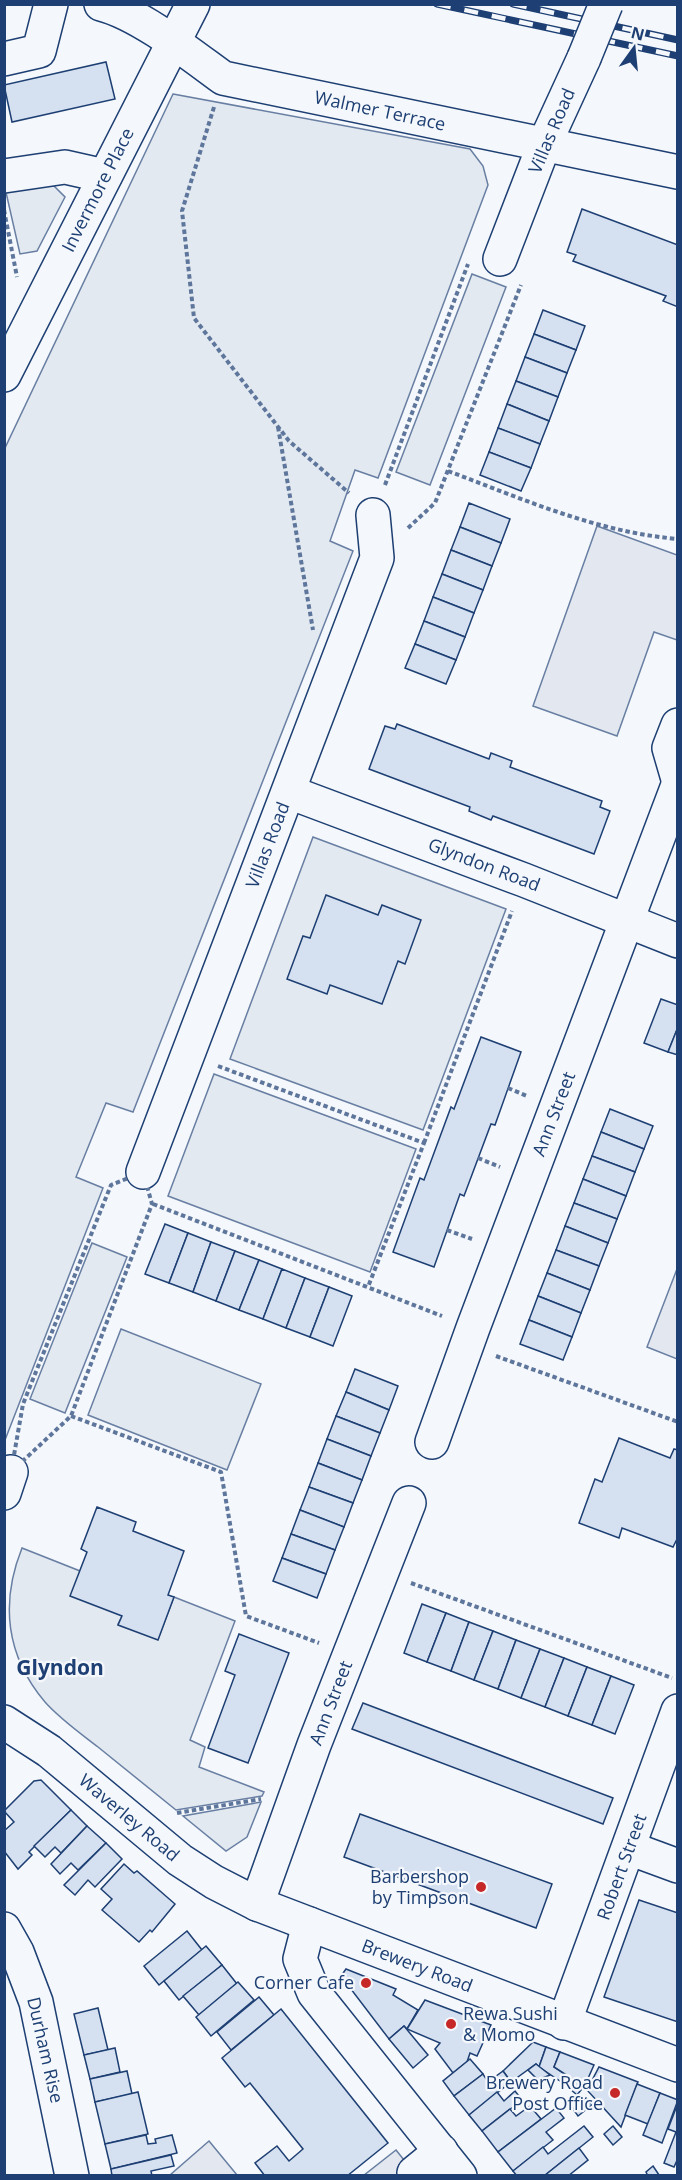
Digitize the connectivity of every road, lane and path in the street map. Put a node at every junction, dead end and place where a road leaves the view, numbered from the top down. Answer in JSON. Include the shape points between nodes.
{"nodes":[{"id":1,"x":51,"y":4,"type":"edge"},
{"id":2,"x":101,"y":4,"type":"edge"},
{"id":3,"x":193,"y":4,"type":"edge"},
{"id":4,"x":606,"y":4,"type":"edge"},
{"id":5,"x":174,"y":42,"type":"junction"},
{"id":6,"x":4,"y":59,"type":"edge"},
{"id":7,"x":223,"y":78,"type":"junction"},
{"id":8,"x":544,"y":145,"type":"junction"},
{"id":9,"x":678,"y":172,"type":"edge"},
{"id":10,"x":4,"y":176,"type":"edge"},
{"id":11,"x":105,"y":176,"type":"junction"},
{"id":12,"x":4,"y":210,"type":"edge"},
{"id":13,"x":498,"y":263,"type":"junction"},
{"id":14,"x":18,"y":287,"type":"dead end"},
{"id":15,"x":4,"y":375,"type":"edge"},
{"id":16,"x":278,"y":427,"type":"junction"},
{"id":17,"x":448,"y":471,"type":"junction"},
{"id":18,"x":373,"y":515,"type":"junction"},
{"id":19,"x":678,"y":539,"type":"edge"},
{"id":20,"x":377,"y":558,"type":"junction"},
{"id":21,"x":314,"y":639,"type":"dead end"},
{"id":22,"x":678,"y":726,"type":"edge"},
{"id":23,"x":678,"y":779,"type":"edge"},
{"id":24,"x":678,"y":785,"type":"edge"},
{"id":25,"x":289,"y":792,"type":"junction"},
{"id":26,"x":524,"y":880,"type":"junction"},
{"id":27,"x":628,"y":920,"type":"junction"},
{"id":28,"x":678,"y":941,"type":"edge"},
{"id":29,"x":187,"y":1054,"type":"junction"},
{"id":30,"x":424,"y":1143,"type":"junction"},
{"id":31,"x":143,"y":1172,"type":"junction"},
{"id":32,"x":152,"y":1204,"type":"junction"},
{"id":33,"x":369,"y":1287,"type":"junction"},
{"id":34,"x":470,"y":1337,"type":"junction"},
{"id":35,"x":71,"y":1416,"type":"junction"},
{"id":36,"x":678,"y":1422,"type":"edge"},
{"id":37,"x":432,"y":1442,"type":"dead end"},
{"id":38,"x":8,"y":1482,"type":"edge"},
{"id":39,"x":410,"y":1503,"type":"dead end"},
{"id":40,"x":382,"y":1573,"type":"junction"},
{"id":41,"x":350,"y":1655,"type":"junction"},
{"id":42,"x":678,"y":1680,"type":"edge"},
{"id":43,"x":678,"y":1711,"type":"edge"},
{"id":44,"x":5,"y":1723,"type":"edge"},
{"id":45,"x":297,"y":1792,"type":"junction"},
{"id":46,"x":133,"y":1821,"type":"junction"},
{"id":47,"x":629,"y":1848,"type":"junction"},
{"id":48,"x":678,"y":1866,"type":"edge"},
{"id":49,"x":257,"y":1904,"type":"junction"},
{"id":50,"x":309,"y":1924,"type":"junction"},
{"id":51,"x":4,"y":1929,"type":"edge"},
{"id":52,"x":564,"y":2023,"type":"junction"},
{"id":53,"x":678,"y":2065,"type":"edge"},
{"id":54,"x":450,"y":2163,"type":"edge"},
{"id":55,"x":414,"y":2173,"type":"dead end"},
{"id":56,"x":72,"y":2175,"type":"edge"}],
"edges":[{"from":1,"to":6,"type":"street","via":[[39,51]]},
{"from":2,"to":5,"type":"street","name":"Walmer Terrace","via":[[116,8]]},
{"from":3,"to":5,"type":"street","name":"Invermore Place"},
{"from":4,"to":8,"type":"street","name":"Villas Road","bridge":true},
{"from":5,"to":7,"type":"street","name":"Walmer Terrace"},
{"from":5,"to":11,"type":"street","name":"Invermore Place"},
{"from":7,"to":8,"type":"street","name":"Walmer Terrace"},
{"from":7,"to":16,"type":"path","via":[[182,211],[194,318]]},
{"from":8,"to":9,"type":"street","name":"Walmer Terrace"},
{"from":8,"to":13,"type":"street","name":"Villas Road"},
{"from":10,"to":11,"type":"street","via":[[65,167]]},
{"from":11,"to":15,"type":"street","name":"Invermore Place"},
{"from":12,"to":14,"type":"path"},
{"from":13,"to":17,"type":"path"},
{"from":13,"to":18,"type":"path"},
{"from":16,"to":18,"type":"path"},
{"from":16,"to":21,"type":"path"},
{"from":17,"to":19,"type":"path","via":[[587,523],[646,537]]},
{"from":17,"to":20,"type":"path","via":[[435,503]]},
{"from":18,"to":20,"type":"street","name":"Villas Road"},
{"from":20,"to":25,"type":"street","name":"Villas Road"},
{"from":22,"to":23,"type":"street","via":[[669,748]]},
{"from":24,"to":27,"type":"street","name":"Ann Street"},
{"from":25,"to":26,"type":"street","name":"Glyndon Road"},
{"from":25,"to":29,"type":"street","name":"Villas Road"},
{"from":26,"to":27,"type":"street","name":"Glyndon Road"},
{"from":26,"to":30,"type":"path"},
{"from":27,"to":28,"type":"street","name":"Glyndon Road"},
{"from":27,"to":34,"type":"street","name":"Ann Street"},
{"from":29,"to":30,"type":"path"},
{"from":29,"to":31,"type":"street","name":"Villas Road"},
{"from":30,"to":33,"type":"path"},
{"from":31,"to":32,"type":"path"},
{"from":31,"to":38,"type":"path","via":[[111,1185],[23,1404]]},
{"from":32,"to":33,"type":"path"},
{"from":32,"to":35,"type":"path"},
{"from":33,"to":34,"type":"path"},
{"from":34,"to":36,"type":"path"},
{"from":34,"to":37,"type":"street","name":"Ann Street"},
{"from":35,"to":38,"type":"path"},
{"from":35,"to":41,"type":"path","via":[[221,1472],[246,1616]]},
{"from":39,"to":40,"type":"street","name":"Ann Street"},
{"from":40,"to":41,"type":"street","name":"Ann Street"},
{"from":40,"to":42,"type":"path"},
{"from":41,"to":45,"type":"street","name":"Ann Street"},
{"from":43,"to":47,"type":"street","name":"Robert Street"},
{"from":44,"to":46,"type":"street","name":"Waverley Road","via":[[49,1751]]},
{"from":45,"to":46,"type":"path"},
{"from":45,"to":49,"type":"street","name":"Ann Street"},
{"from":46,"to":49,"type":"street","name":"Waverley Road","via":[[180,1860]]},
{"from":47,"to":48,"type":"street"},
{"from":47,"to":52,"type":"street","name":"Robert Street"},
{"from":49,"to":50,"type":"street","name":"Brewery Road"},
{"from":50,"to":52,"type":"street","name":"Brewery Road"},
{"from":50,"to":54,"type":"street","via":[[300,1959],[314,1993]]},
{"from":51,"to":56,"type":"street","name":"Durham Rise","via":[[36,2002]]},
{"from":52,"to":53,"type":"street","name":"Brewery Road"},
{"from":54,"to":55,"type":"street"}]}
